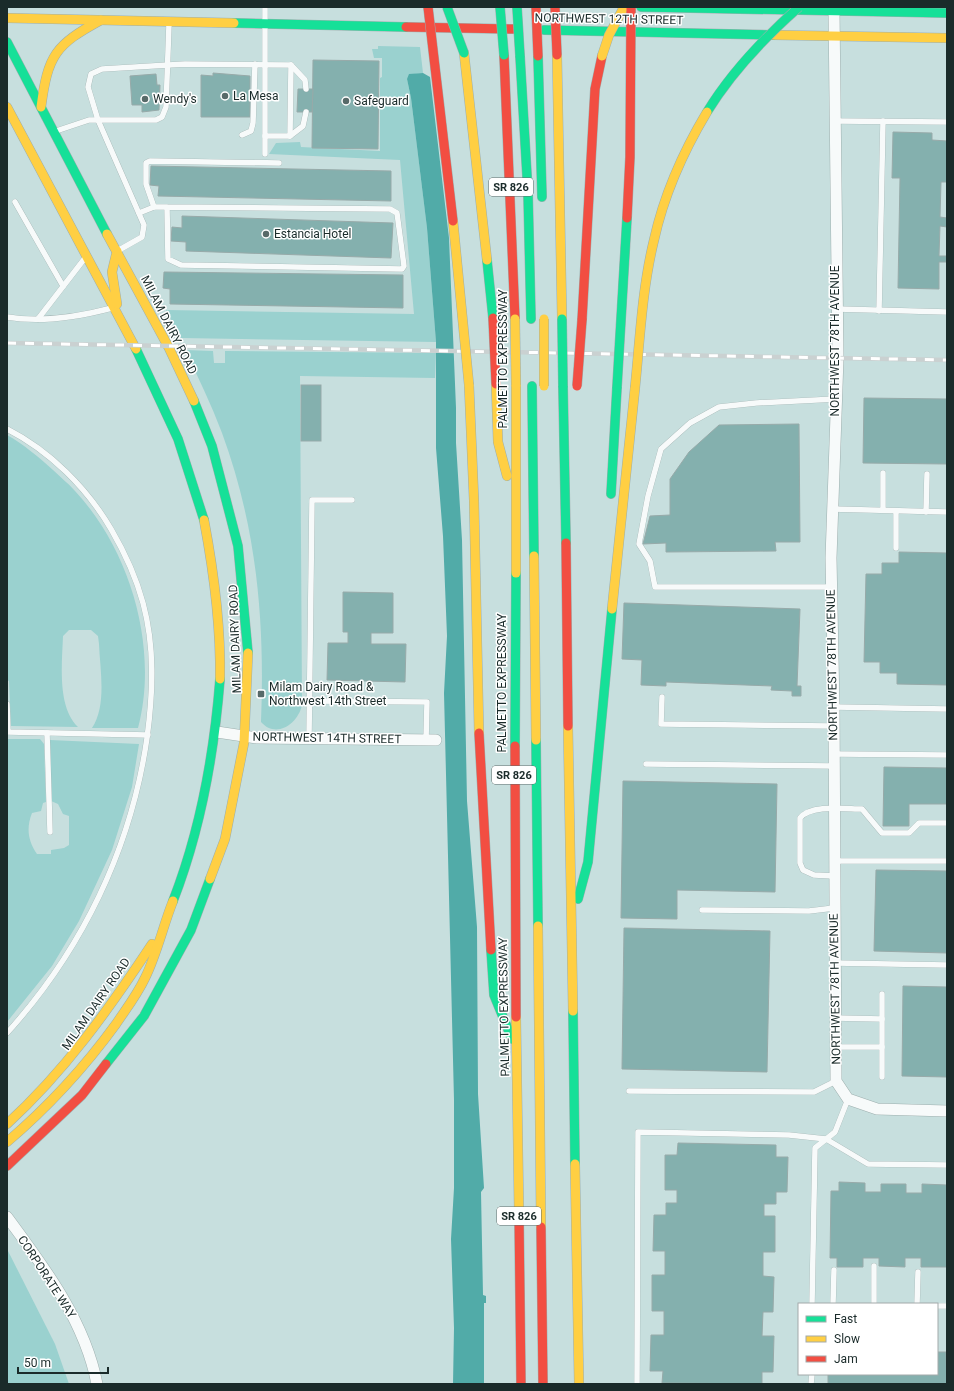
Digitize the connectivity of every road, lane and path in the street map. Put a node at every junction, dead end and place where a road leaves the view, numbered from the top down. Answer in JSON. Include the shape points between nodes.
{"nodes":[{"id":1,"x":265,"y":7,"type":"edge"},
{"id":2,"x":428,"y":7,"type":"edge"},
{"id":3,"x":447,"y":7,"type":"edge"},
{"id":4,"x":457,"y":7,"type":"edge"},
{"id":5,"x":500,"y":7,"type":"edge"},
{"id":6,"x":517,"y":7,"type":"edge"},
{"id":7,"x":536,"y":7,"type":"edge"},
{"id":8,"x":555,"y":7,"type":"edge"},
{"id":9,"x":624,"y":7,"type":"edge"},
{"id":10,"x":631,"y":7,"type":"edge"},
{"id":11,"x":641,"y":7,"type":"edge"},
{"id":12,"x":798,"y":7,"type":"edge"},
{"id":13,"x":834,"y":11,"type":"junction"},
{"id":14,"x":947,"y":13,"type":"edge"},
{"id":15,"x":7,"y":18,"type":"edge"},
{"id":16,"x":103,"y":19,"type":"junction"},
{"id":17,"x":170,"y":21,"type":"junction"},
{"id":18,"x":265,"y":24,"type":"junction"},
{"id":19,"x":834,"y":36,"type":"junction"},
{"id":20,"x":947,"y":38,"type":"edge"},
{"id":21,"x":7,"y":42,"type":"edge"},
{"id":22,"x":464,"y":53,"type":"junction"},
{"id":23,"x":255,"y":64,"type":"junction"},
{"id":24,"x":265,"y":64,"type":"junction"},
{"id":25,"x":291,"y":65,"type":"junction"},
{"id":26,"x":167,"y":66,"type":"junction"},
{"id":27,"x":306,"y":89,"type":"dead end"},
{"id":28,"x":41,"y":107,"type":"junction"},
{"id":29,"x":8,"y":110,"type":"edge"},
{"id":30,"x":306,"y":112,"type":"dead end"},
{"id":31,"x":98,"y":120,"type":"junction"},
{"id":32,"x":834,"y":121,"type":"junction"},
{"id":33,"x":883,"y":121,"type":"junction"},
{"id":34,"x":947,"y":122,"type":"edge"},
{"id":35,"x":54,"y":132,"type":"junction"},
{"id":36,"x":242,"y":135,"type":"dead end"},
{"id":37,"x":265,"y":136,"type":"junction"},
{"id":38,"x":290,"y":136,"type":"junction"},
{"id":39,"x":265,"y":154,"type":"dead end"},
{"id":40,"x":279,"y":163,"type":"dead end"},
{"id":41,"x":15,"y":202,"type":"dead end"},
{"id":42,"x":154,"y":207,"type":"junction"},
{"id":43,"x":167,"y":207,"type":"junction"},
{"id":44,"x":542,"y":209,"type":"dead end"},
{"id":45,"x":139,"y":213,"type":"junction"},
{"id":46,"x":116,"y":251,"type":"junction"},
{"id":47,"x":87,"y":256,"type":"junction"},
{"id":48,"x":63,"y":286,"type":"junction"},
{"id":49,"x":114,"y":307,"type":"junction"},
{"id":50,"x":837,"y":309,"type":"junction"},
{"id":51,"x":879,"y":310,"type":"junction"},
{"id":52,"x":947,"y":312,"type":"edge"},
{"id":53,"x":544,"y":316,"type":"dead end"},
{"id":54,"x":7,"y":317,"type":"edge"},
{"id":55,"x":119,"y":317,"type":"junction"},
{"id":56,"x":38,"y":319,"type":"junction"},
{"id":57,"x":531,"y":323,"type":"dead end"},
{"id":58,"x":532,"y":382,"type":"dead end"},
{"id":59,"x":544,"y":390,"type":"dead end"},
{"id":60,"x":836,"y":399,"type":"junction"},
{"id":61,"x":563,"y":416,"type":"junction"},
{"id":62,"x":7,"y":429,"type":"edge"},
{"id":63,"x":883,"y":473,"type":"dead end"},
{"id":64,"x":927,"y":474,"type":"dead end"},
{"id":65,"x":352,"y":500,"type":"dead end"},
{"id":66,"x":514,"y":501,"type":"junction"},
{"id":67,"x":611,"y":501,"type":"dead end"},
{"id":68,"x":832,"y":508,"type":"junction"},
{"id":69,"x":883,"y":510,"type":"junction"},
{"id":70,"x":896,"y":511,"type":"junction"},
{"id":71,"x":926,"y":512,"type":"junction"},
{"id":72,"x":947,"y":512,"type":"edge"},
{"id":73,"x":610,"y":531,"type":"dead end"},
{"id":74,"x":896,"y":548,"type":"dead end"},
{"id":75,"x":831,"y":587,"type":"junction"},
{"id":76,"x":612,"y":606,"type":"junction"},
{"id":77,"x":662,"y":697,"type":"dead end"},
{"id":78,"x":310,"y":701,"type":"junction"},
{"id":79,"x":7,"y":704,"type":"edge"},
{"id":80,"x":834,"y":707,"type":"junction"},
{"id":81,"x":947,"y":709,"type":"edge"},
{"id":82,"x":834,"y":726,"type":"junction"},
{"id":83,"x":217,"y":732,"type":"junction"},
{"id":84,"x":47,"y":733,"type":"junction"},
{"id":85,"x":148,"y":735,"type":"junction"},
{"id":86,"x":246,"y":736,"type":"junction"},
{"id":87,"x":309,"y":738,"type":"junction"},
{"id":88,"x":431,"y":740,"type":"joint"},
{"id":89,"x":834,"y":754,"type":"junction"},
{"id":90,"x":947,"y":755,"type":"edge"},
{"id":91,"x":646,"y":764,"type":"dead end"},
{"id":92,"x":834,"y":766,"type":"junction"},
{"id":93,"x":834,"y":809,"type":"junction"},
{"id":94,"x":947,"y":823,"type":"edge"},
{"id":95,"x":50,"y":832,"type":"dead end"},
{"id":96,"x":834,"y":861,"type":"junction"},
{"id":97,"x":947,"y":861,"type":"edge"},
{"id":98,"x":834,"y":876,"type":"junction"},
{"id":99,"x":834,"y":908,"type":"junction"},
{"id":100,"x":702,"y":910,"type":"dead end"},
{"id":101,"x":572,"y":921,"type":"junction"},
{"id":102,"x":163,"y":926,"type":"junction"},
{"id":103,"x":834,"y":963,"type":"junction"},
{"id":104,"x":947,"y":965,"type":"edge"},
{"id":105,"x":882,"y":994,"type":"dead end"},
{"id":106,"x":835,"y":1018,"type":"junction"},
{"id":107,"x":882,"y":1020,"type":"junction"},
{"id":108,"x":7,"y":1033,"type":"edge"},
{"id":109,"x":836,"y":1047,"type":"junction"},
{"id":110,"x":882,"y":1047,"type":"junction"},
{"id":111,"x":517,"y":1049,"type":"junction"},
{"id":112,"x":882,"y":1077,"type":"dead end"},
{"id":113,"x":836,"y":1081,"type":"junction"},
{"id":114,"x":630,"y":1091,"type":"dead end"},
{"id":115,"x":848,"y":1099,"type":"junction"},
{"id":116,"x":947,"y":1111,"type":"edge"},
{"id":117,"x":7,"y":1124,"type":"edge"},
{"id":118,"x":826,"y":1139,"type":"junction"},
{"id":119,"x":7,"y":1142,"type":"edge"},
{"id":120,"x":947,"y":1165,"type":"edge"},
{"id":121,"x":7,"y":1166,"type":"edge"},
{"id":122,"x":7,"y":1217,"type":"edge"},
{"id":123,"x":874,"y":1266,"type":"dead end"},
{"id":124,"x":834,"y":1270,"type":"dead end"},
{"id":125,"x":918,"y":1272,"type":"dead end"},
{"id":126,"x":812,"y":1303,"type":"edge"},
{"id":127,"x":833,"y":1303,"type":"edge"},
{"id":128,"x":874,"y":1303,"type":"edge"},
{"id":129,"x":917,"y":1303,"type":"edge"},
{"id":130,"x":97,"y":1384,"type":"edge"},
{"id":131,"x":521,"y":1384,"type":"edge"},
{"id":132,"x":543,"y":1384,"type":"edge"},
{"id":133,"x":579,"y":1384,"type":"edge"},
{"id":134,"x":637,"y":1384,"type":"edge"}],
"edges":[{"from":1,"to":18,"type":"lane"},
{"from":2,"to":111,"type":"main road","bridge":true,"via":[[469,385],[474,501],[477,700],[494,995]]},
{"from":3,"to":22,"type":"main road","bridge":true},
{"from":4,"to":22,"type":"main road","bridge":true},
{"from":5,"to":66,"type":"main road","name":"PALMETTO EXPRESSWAY","number":"SR 826","bridge":true,"via":[[515,319]]},
{"from":6,"to":57,"type":"main road","bridge":true,"via":[[528,193]]},
{"from":7,"to":44,"type":"main road","bridge":true},
{"from":8,"to":61,"type":"main road","bridge":true},
{"from":9,"to":61,"type":"main road","bridge":true,"via":[[609,35],[595,88],[582,320],[575,392]]},
{"from":10,"to":67,"type":"main road","bridge":true,"via":[[630,157]]},
{"from":11,"to":13,"type":"main road","name":"NORTHWEST 12TH STREET"},
{"from":12,"to":76,"type":"main road","bridge":true,"via":[[744,60],[722,92],[697,131],[676,174],[659,220],[649,266]]},
{"from":13,"to":14,"type":"main road","name":"NORTHWEST 12TH STREET"},
{"from":13,"to":19,"type":"street","name":"NORTHWEST 78TH AVENUE"},
{"from":15,"to":16,"type":"main road","name":"NORTHWEST 12TH STREET"},
{"from":16,"to":17,"type":"main road","name":"NORTHWEST 12TH STREET"},
{"from":16,"to":28,"type":"main road","via":[[69,37],[53,56],[47,68]]},
{"from":17,"to":18,"type":"main road","name":"NORTHWEST 12TH STREET"},
{"from":17,"to":26,"type":"lane"},
{"from":18,"to":19,"type":"main road","name":"NORTHWEST 12TH STREET"},
{"from":18,"to":24,"type":"lane"},
{"from":19,"to":20,"type":"main road","name":"NORTHWEST 12TH STREET"},
{"from":19,"to":32,"type":"street","name":"NORTHWEST 78TH AVENUE"},
{"from":21,"to":28,"type":"main road","name":"MILAM DAIRY ROAD"},
{"from":22,"to":66,"type":"main road","bridge":true,"via":[[493,318],[498,442]]},
{"from":23,"to":24,"type":"lane"},
{"from":23,"to":26,"type":"lane"},
{"from":23,"to":36,"type":"lane","via":[[253,123],[251,131]]},
{"from":24,"to":25,"type":"lane"},
{"from":24,"to":37,"type":"lane"},
{"from":25,"to":27,"type":"lane","via":[[305,80]]},
{"from":25,"to":38,"type":"lane"},
{"from":26,"to":31,"type":"lane","via":[[166,107],[162,117],[156,120]]},
{"from":26,"to":31,"type":"lane","via":[[102,68],[91,74],[88,87]]},
{"from":28,"to":35,"type":"main road","name":"MILAM DAIRY ROAD"},
{"from":29,"to":47,"type":"main road","name":"MILAM DAIRY ROAD"},
{"from":30,"to":38,"type":"lane","via":[[302,126]]},
{"from":31,"to":35,"type":"lane","via":[[79,122]]},
{"from":31,"to":45,"type":"lane"},
{"from":32,"to":33,"type":"lane"},
{"from":32,"to":50,"type":"street","name":"NORTHWEST 78TH AVENUE"},
{"from":33,"to":34,"type":"lane"},
{"from":33,"to":51,"type":"lane"},
{"from":35,"to":46,"type":"main road","name":"MILAM DAIRY ROAD"},
{"from":37,"to":38,"type":"lane"},
{"from":37,"to":39,"type":"lane"},
{"from":40,"to":42,"type":"lane","via":[[150,161],[146,163],[146,184]]},
{"from":41,"to":48,"type":"lane"},
{"from":42,"to":43,"type":"lane"},
{"from":42,"to":45,"type":"lane"},
{"from":43,"to":43,"type":"lane","via":[[390,209],[397,213],[404,266],[402,269],[339,269],[181,265],[168,259]]},
{"from":45,"to":46,"type":"lane","via":[[144,225],[142,237]]},
{"from":46,"to":55,"type":"main road","via":[[112,272]]},
{"from":46,"to":86,"type":"main road","name":"MILAM DAIRY ROAD","via":[[189,389],[212,445],[226,490],[238,541],[248,609],[250,692]]},
{"from":47,"to":48,"type":"lane"},
{"from":47,"to":49,"type":"main road","name":"MILAM DAIRY ROAD"},
{"from":48,"to":56,"type":"lane"},
{"from":49,"to":55,"type":"main road","name":"MILAM DAIRY ROAD"},
{"from":49,"to":56,"type":"lane","via":[[78,317]]},
{"from":50,"to":51,"type":"lane"},
{"from":50,"to":60,"type":"street","name":"NORTHWEST 78TH AVENUE"},
{"from":51,"to":52,"type":"lane"},
{"from":53,"to":59,"type":"main road","bridge":true},
{"from":54,"to":56,"type":"lane"},
{"from":55,"to":83,"type":"main road","name":"MILAM DAIRY ROAD","via":[[170,420],[188,467],[206,527],[220,623]]},
{"from":58,"to":132,"type":"main road"},
{"from":60,"to":68,"type":"street","name":"NORTHWEST 78TH AVENUE"},
{"from":60,"to":75,"type":"lane","via":[[719,407],[690,423],[662,449],[648,496],[639,544],[650,560],[655,587]]},
{"from":61,"to":101,"type":"main road"},
{"from":62,"to":85,"type":"lane","via":[[35,446],[68,474],[100,512],[126,557],[143,603],[149,637],[152,687]]},
{"from":63,"to":69,"type":"lane"},
{"from":64,"to":71,"type":"lane"},
{"from":65,"to":78,"type":"lane","via":[[312,500]]},
{"from":66,"to":111,"type":"main road","name":"PALMETTO EXPRESSWAY","number":"SR 826"},
{"from":68,"to":69,"type":"lane"},
{"from":68,"to":75,"type":"street","name":"NORTHWEST 78TH AVENUE"},
{"from":69,"to":70,"type":"lane"},
{"from":70,"to":71,"type":"lane"},
{"from":70,"to":74,"type":"lane"},
{"from":71,"to":72,"type":"lane"},
{"from":73,"to":76,"type":"main road"},
{"from":75,"to":80,"type":"street","name":"NORTHWEST 78TH AVENUE"},
{"from":76,"to":101,"type":"main road","via":[[588,862]]},
{"from":77,"to":82,"type":"lane","via":[[661,724]]},
{"from":78,"to":87,"type":"lane"},
{"from":78,"to":88,"type":"lane","via":[[428,702]]},
{"from":79,"to":84,"type":"lane","via":[[8,732]]},
{"from":80,"to":81,"type":"lane"},
{"from":80,"to":82,"type":"street","name":"NORTHWEST 78TH AVENUE"},
{"from":82,"to":89,"type":"street","name":"NORTHWEST 78TH AVENUE"},
{"from":83,"to":86,"type":"street","name":"NORTHWEST 14TH STREET"},
{"from":83,"to":102,"type":"main road","name":"MILAM DAIRY ROAD","via":[[208,786],[193,845]]},
{"from":84,"to":85,"type":"lane"},
{"from":84,"to":95,"type":"lane"},
{"from":85,"to":108,"type":"lane","via":[[132,812],[99,897],[57,971]]},
{"from":86,"to":87,"type":"street","name":"NORTHWEST 14TH STREET"},
{"from":86,"to":121,"type":"main road","name":"MILAM DAIRY ROAD","via":[[238,786],[222,851],[199,913],[170,973],[135,1030],[94,1082],[48,1130]]},
{"from":87,"to":88,"type":"street","name":"NORTHWEST 14TH STREET"},
{"from":89,"to":90,"type":"lane"},
{"from":89,"to":92,"type":"street","name":"NORTHWEST 78TH AVENUE"},
{"from":91,"to":92,"type":"lane"},
{"from":92,"to":93,"type":"street","name":"NORTHWEST 78TH AVENUE"},
{"from":93,"to":94,"type":"lane","via":[[862,809],[882,833],[909,833],[919,823]]},
{"from":93,"to":96,"type":"street","name":"NORTHWEST 78TH AVENUE"},
{"from":93,"to":98,"type":"lane","via":[[809,811],[800,818],[800,863],[803,870],[814,875]]},
{"from":96,"to":97,"type":"lane"},
{"from":96,"to":98,"type":"street","name":"NORTHWEST 78TH AVENUE"},
{"from":98,"to":99,"type":"street","name":"NORTHWEST 78TH AVENUE"},
{"from":99,"to":100,"type":"lane","via":[[809,911]]},
{"from":99,"to":103,"type":"street","name":"NORTHWEST 78TH AVENUE"},
{"from":101,"to":133,"type":"main road"},
{"from":102,"to":117,"type":"main road","name":"MILAM DAIRY ROAD","via":[[88,1039],[55,1078]]},
{"from":102,"to":119,"type":"main road","name":"MILAM DAIRY ROAD","via":[[149,972],[111,1031],[61,1091]]},
{"from":103,"to":104,"type":"lane"},
{"from":103,"to":106,"type":"street","name":"NORTHWEST 78TH AVENUE"},
{"from":105,"to":107,"type":"lane"},
{"from":106,"to":107,"type":"lane"},
{"from":106,"to":109,"type":"street","name":"NORTHWEST 78TH AVENUE"},
{"from":107,"to":110,"type":"lane"},
{"from":109,"to":110,"type":"lane"},
{"from":109,"to":113,"type":"street","name":"NORTHWEST 78TH AVENUE"},
{"from":110,"to":112,"type":"lane"},
{"from":111,"to":131,"type":"main road","name":"PALMETTO EXPRESSWAY","number":"SR 826"},
{"from":113,"to":114,"type":"lane","via":[[814,1092]]},
{"from":113,"to":115,"type":"street","name":"NORTHWEST 78TH AVENUE"},
{"from":115,"to":116,"type":"street","via":[[877,1109]]},
{"from":115,"to":118,"type":"lane","via":[[835,1132]]},
{"from":118,"to":120,"type":"lane","via":[[868,1164]]},
{"from":118,"to":126,"type":"lane","via":[[815,1148]]},
{"from":118,"to":134,"type":"lane","via":[[789,1135],[638,1132]]},
{"from":122,"to":130,"type":"street","name":"CORPORATE WAY","via":[[67,1305],[83,1339]]},
{"from":123,"to":128,"type":"lane"},
{"from":124,"to":127,"type":"lane"},
{"from":125,"to":129,"type":"lane"}]}
